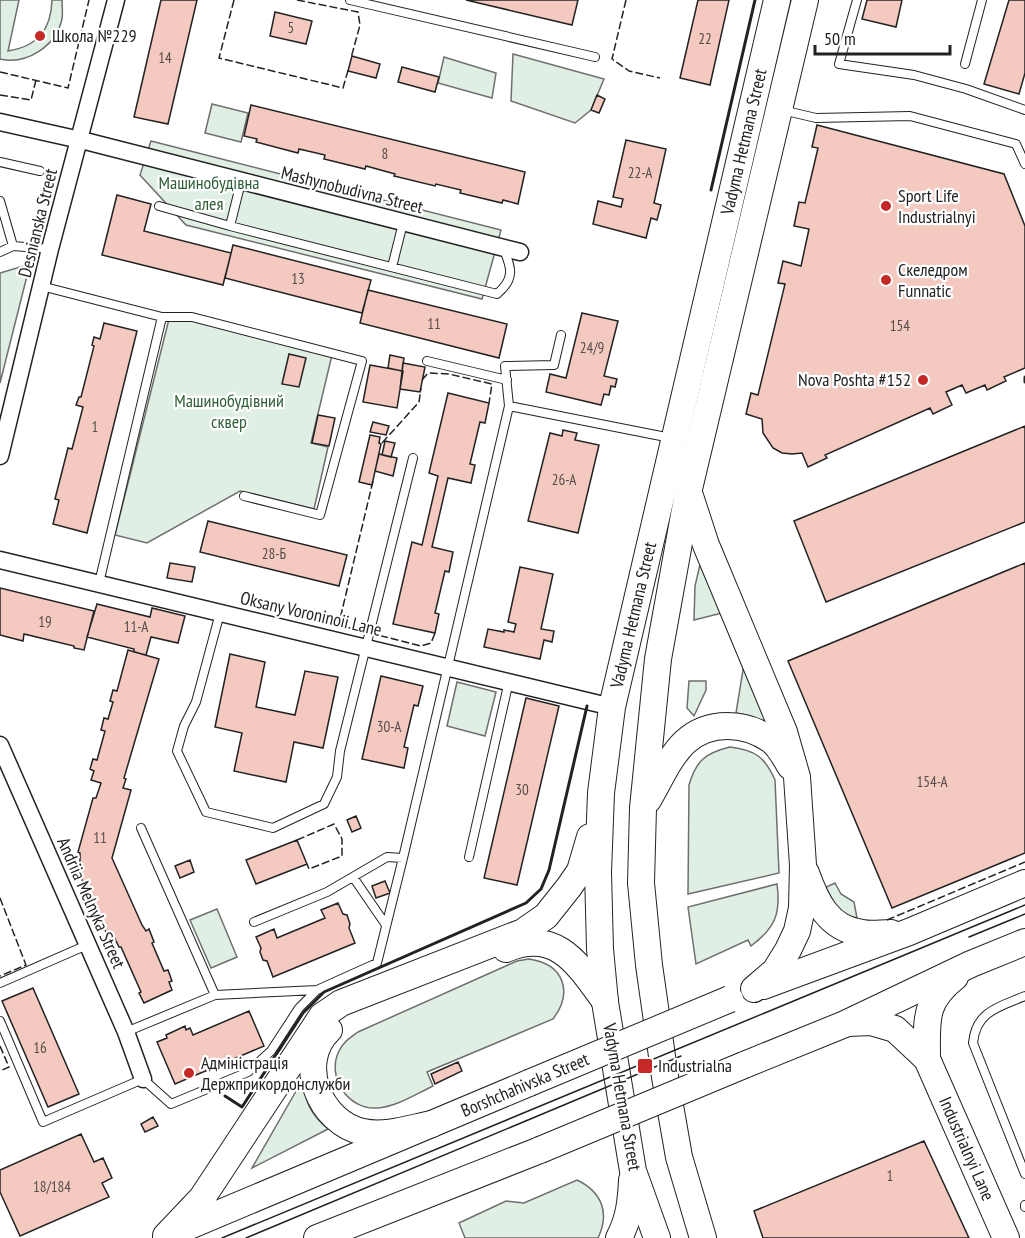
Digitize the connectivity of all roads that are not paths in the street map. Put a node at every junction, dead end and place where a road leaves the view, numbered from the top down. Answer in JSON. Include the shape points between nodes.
{"nodes":[{"id":1,"x":116,"y":0,"type":"edge"},
{"id":2,"x":350,"y":0,"type":"edge"},
{"id":3,"x":777,"y":0,"type":"edge"},
{"id":4,"x":805,"y":0,"type":"edge"},
{"id":5,"x":857,"y":0,"type":"edge"},
{"id":6,"x":982,"y":0,"type":"edge"},
{"id":7,"x":595,"y":57,"type":"dead end"},
{"id":8,"x":965,"y":64,"type":"dead end"},
{"id":9,"x":779,"y":110,"type":"junction"},
{"id":10,"x":1025,"y":110,"type":"edge"},
{"id":11,"x":0,"y":122,"type":"edge"},
{"id":12,"x":79,"y":140,"type":"junction"},
{"id":13,"x":0,"y":162,"type":"edge"},
{"id":14,"x":1025,"y":164,"type":"edge"},
{"id":15,"x":40,"y":171,"type":"dead end"},
{"id":16,"x":241,"y":182,"type":"junction"},
{"id":17,"x":0,"y":201,"type":"edge"},
{"id":18,"x":159,"y":206,"type":"dead end"},
{"id":19,"x":403,"y":223,"type":"junction"},
{"id":20,"x":230,"y":226,"type":"junction"},
{"id":21,"x":13,"y":246,"type":"junction"},
{"id":22,"x":502,"y":247,"type":"junction"},
{"id":23,"x":50,"y":249,"type":"junction"},
{"id":24,"x":0,"y":252,"type":"edge"},
{"id":25,"x":520,"y":252,"type":"dead end"},
{"id":26,"x":392,"y":267,"type":"junction"},
{"id":27,"x":42,"y":286,"type":"junction"},
{"id":28,"x":162,"y":317,"type":"junction"},
{"id":29,"x":561,"y":335,"type":"dead end"},
{"id":30,"x":427,"y":362,"type":"dead end"},
{"id":31,"x":507,"y":380,"type":"junction"},
{"id":32,"x":509,"y":406,"type":"junction"},
{"id":33,"x":675,"y":439,"type":"junction"},
{"id":34,"x":0,"y":456,"type":"edge"},
{"id":35,"x":413,"y":458,"type":"dead end"},
{"id":36,"x":688,"y":493,"type":"junction"},
{"id":37,"x":244,"y":496,"type":"dead end"},
{"id":38,"x":0,"y":560,"type":"edge"},
{"id":39,"x":99,"y":583,"type":"junction"},
{"id":40,"x":220,"y":613,"type":"junction"},
{"id":41,"x":367,"y":648,"type":"junction"},
{"id":42,"x":448,"y":667,"type":"junction"},
{"id":43,"x":509,"y":681,"type":"junction"},
{"id":44,"x":612,"y":708,"type":"junction"},
{"id":45,"x":0,"y":744,"type":"edge"},
{"id":46,"x":797,"y":777,"type":"junction"},
{"id":47,"x":600,"y":793,"type":"junction"},
{"id":48,"x":643,"y":808,"type":"junction"},
{"id":49,"x":141,"y":828,"type":"dead end"},
{"id":50,"x":469,"y":857,"type":"dead end"},
{"id":51,"x":403,"y":858,"type":"junction"},
{"id":52,"x":804,"y":865,"type":"junction"},
{"id":53,"x":353,"y":877,"type":"junction"},
{"id":54,"x":1025,"y":883,"type":"edge"},
{"id":55,"x":254,"y":922,"type":"dead end"},
{"id":56,"x":387,"y":925,"type":"junction"},
{"id":57,"x":909,"y":932,"type":"junction"},
{"id":58,"x":1025,"y":942,"type":"edge"},
{"id":59,"x":87,"y":945,"type":"junction"},
{"id":60,"x":971,"y":964,"type":"junction"},
{"id":61,"x":0,"y":983,"type":"edge"},
{"id":62,"x":753,"y":989,"type":"junction"},
{"id":63,"x":317,"y":990,"type":"junction"},
{"id":64,"x":215,"y":995,"type":"junction"},
{"id":65,"x":1025,"y":996,"type":"edge"},
{"id":66,"x":606,"y":1002,"type":"junction"},
{"id":67,"x":0,"y":1021,"type":"edge"},
{"id":68,"x":845,"y":1024,"type":"junction"},
{"id":69,"x":126,"y":1032,"type":"junction"},
{"id":70,"x":927,"y":1059,"type":"junction"},
{"id":71,"x":143,"y":1079,"type":"junction"},
{"id":72,"x":432,"y":1124,"type":"junction"},
{"id":73,"x":633,"y":1171,"type":"junction"},
{"id":74,"x":1025,"y":1174,"type":"edge"},
{"id":75,"x":359,"y":1229,"type":"edge"},
{"id":76,"x":164,"y":1237,"type":"edge"},
{"id":77,"x":317,"y":1238,"type":"edge"},
{"id":78,"x":619,"y":1238,"type":"edge"},
{"id":79,"x":657,"y":1238,"type":"edge"},
{"id":80,"x":703,"y":1238,"type":"edge"},
{"id":81,"x":1006,"y":1238,"type":"edge"}],
"edges":[{"from":1,"to":12,"type":"street","name":"Desnianska Street"},
{"from":2,"to":7,"type":"lane"},
{"from":3,"to":33,"type":"main road","name":"Vadyma Hetmana Street"},
{"from":4,"to":9,"type":"main road","name":"Vadyma Hetmana Street"},
{"from":5,"to":10,"type":"lane","via":[[839,64],[914,75]]},
{"from":6,"to":8,"type":"lane"},
{"from":9,"to":14,"type":"lane","via":[[816,118],[910,116],[1016,144]]},
{"from":9,"to":36,"type":"main road","name":"Vadyma Hetmana Street"},
{"from":11,"to":12,"type":"street","name":"Mashynobudivna Street"},
{"from":12,"to":16,"type":"street","name":"Mashynobudivna Street"},
{"from":12,"to":23,"type":"street","name":"Desnianska Street"},
{"from":13,"to":15,"type":"lane"},
{"from":16,"to":19,"type":"street","name":"Mashynobudivna Street"},
{"from":16,"to":20,"type":"lane"},
{"from":17,"to":21,"type":"lane"},
{"from":18,"to":20,"type":"lane"},
{"from":19,"to":22,"type":"street","name":"Mashynobudivna Street"},
{"from":19,"to":26,"type":"lane"},
{"from":20,"to":26,"type":"lane"},
{"from":21,"to":23,"type":"lane"},
{"from":21,"to":24,"type":"lane"},
{"from":22,"to":25,"type":"street","name":"Mashynobudivna Street"},
{"from":22,"to":26,"type":"lane","via":[[511,267],[507,286],[497,294]]},
{"from":23,"to":27,"type":"street","name":"Desnianska Street"},
{"from":27,"to":28,"type":"lane"},
{"from":27,"to":34,"type":"street","name":"Desnianska Street"},
{"from":28,"to":37,"type":"lane","via":[[192,317],[362,361],[320,515]]},
{"from":28,"to":39,"type":"lane"},
{"from":29,"to":31,"type":"lane","via":[[554,365],[505,366]]},
{"from":30,"to":31,"type":"lane"},
{"from":31,"to":32,"type":"lane"},
{"from":32,"to":33,"type":"lane"},
{"from":32,"to":42,"type":"lane"},
{"from":33,"to":44,"type":"main road","name":"Vadyma Hetmana Street"},
{"from":35,"to":41,"type":"lane"},
{"from":36,"to":46,"type":"main road","via":[[784,732]]},
{"from":36,"to":48,"type":"main road","name":"Vadyma Hetmana Street","via":[[658,659]]},
{"from":38,"to":39,"type":"street","name":"Oksany Voroninoii Lane"},
{"from":39,"to":40,"type":"street","name":"Oksany Voroninoii Lane"},
{"from":40,"to":41,"type":"street","name":"Oksany Voroninoii Lane"},
{"from":40,"to":41,"type":"lane","via":[[196,702],[177,751],[206,812],[273,828],[324,804],[337,777]]},
{"from":41,"to":42,"type":"street","name":"Oksany Voroninoii Lane"},
{"from":42,"to":43,"type":"street","name":"Oksany Voroninoii Lane"},
{"from":42,"to":51,"type":"lane"},
{"from":43,"to":44,"type":"street","name":"Oksany Voroninoii Lane"},
{"from":43,"to":50,"type":"lane"},
{"from":44,"to":47,"type":"main road","name":"Vadyma Hetmana Street"},
{"from":45,"to":59,"type":"street","name":"Andriia Melnyka Street"},
{"from":46,"to":48,"type":"main road","via":[[772,741],[751,730],[717,726],[684,743]]},
{"from":46,"to":52,"type":"main road"},
{"from":47,"to":66,"type":"main road","name":"Vadyma Hetmana Street","via":[[600,949]]},
{"from":47,"to":76,"type":"main road","via":[[580,871],[546,916],[523,932],[341,1003],[322,1016],[202,1198]]},
{"from":48,"to":80,"type":"main road","name":"Vadyma Hetmana Street","via":[[641,883],[661,1055],[679,1157]]},
{"from":49,"to":64,"type":"lane"},
{"from":51,"to":53,"type":"lane","via":[[387,857]]},
{"from":51,"to":56,"type":"lane"},
{"from":52,"to":57,"type":"main road","via":[[814,896],[831,921],[861,933]]},
{"from":52,"to":62,"type":"main road","via":[[797,931],[775,971]]},
{"from":53,"to":55,"type":"lane"},
{"from":53,"to":56,"type":"lane"},
{"from":54,"to":57,"type":"main road","name":"Borshchahivska Street"},
{"from":56,"to":63,"type":"lane","via":[[377,963]]},
{"from":57,"to":62,"type":"main road","name":"Borshchahivska Street"},
{"from":58,"to":60,"type":"main road"},
{"from":59,"to":61,"type":"lane"},
{"from":59,"to":69,"type":"street","name":"Andriia Melnyka Street"},
{"from":60,"to":68,"type":"main road"},
{"from":60,"to":70,"type":"main road","name":"Industrialnyi Lane","via":[[941,988],[927,1015]]},
{"from":62,"to":72,"type":"main road","name":"Borshchahivska Street","bridge":true},
{"from":63,"to":64,"type":"lane"},
{"from":63,"to":71,"type":"lane","via":[[299,1008],[271,1051],[248,1072],[171,1104]]},
{"from":64,"to":69,"type":"lane"},
{"from":65,"to":74,"type":"lane","via":[[984,1016],[973,1043]]},
{"from":66,"to":72,"type":"main road","via":[[570,956],[548,944],[517,944],[340,1018],[325,1033],[316,1052],[313,1073],[317,1093],[328,1111],[344,1125],[364,1132],[385,1133]]},
{"from":66,"to":73,"type":"main road","name":"Vadyma Hetmana Street"},
{"from":67,"to":71,"type":"lane","via":[[43,1122]]},
{"from":68,"to":70,"type":"main road","name":"Industrialnyi Lane","via":[[871,1022],[895,1029]]},
{"from":68,"to":75,"type":"main road","bridge":true},
{"from":69,"to":71,"type":"street","name":"Andriia Melnyka Street"},
{"from":70,"to":81,"type":"main road","name":"Industrialnyi Lane"},
{"from":72,"to":76,"type":"main road","name":"Borshchahivska Street"},
{"from":73,"to":78,"type":"main road","via":[[630,1208]]},
{"from":73,"to":79,"type":"main road","name":"Vadyma Hetmana Street"},
{"from":75,"to":77,"type":"main road"}]}
